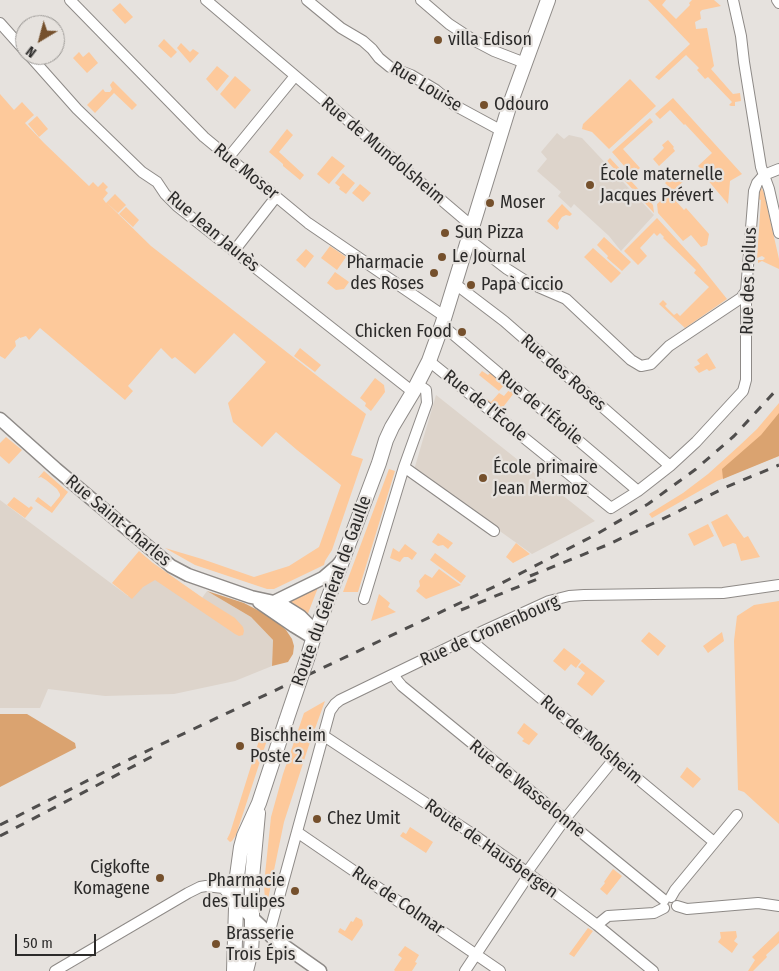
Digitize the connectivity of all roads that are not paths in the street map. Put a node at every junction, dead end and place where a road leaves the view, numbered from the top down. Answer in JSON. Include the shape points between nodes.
{"nodes":[{"id":1,"x":70,"y":0,"type":"edge"},
{"id":2,"x":206,"y":0,"type":"edge"},
{"id":3,"x":307,"y":0,"type":"edge"},
{"id":4,"x":421,"y":0,"type":"edge"},
{"id":5,"x":548,"y":0,"type":"edge"},
{"id":6,"x":733,"y":0,"type":"edge"},
{"id":7,"x":777,"y":0,"type":"edge"},
{"id":8,"x":779,"y":3,"type":"edge"},
{"id":9,"x":0,"y":23,"type":"edge"},
{"id":10,"x":15,"y":40,"type":"edge"},
{"id":11,"x":525,"y":63,"type":"junction"},
{"id":12,"x":37,"y":65,"type":"edge"},
{"id":13,"x":295,"y":76,"type":"junction"},
{"id":14,"x":502,"y":131,"type":"junction"},
{"id":15,"x":228,"y":158,"type":"junction"},
{"id":16,"x":779,"y":169,"type":"edge"},
{"id":17,"x":764,"y":175,"type":"junction"},
{"id":18,"x":276,"y":197,"type":"junction"},
{"id":19,"x":779,"y":232,"type":"edge"},
{"id":20,"x":470,"y":233,"type":"junction"},
{"id":21,"x":234,"y":251,"type":"junction"},
{"id":22,"x":454,"y":283,"type":"junction"},
{"id":23,"x":746,"y":290,"type":"junction"},
{"id":24,"x":443,"y":321,"type":"junction"},
{"id":25,"x":429,"y":361,"type":"junction"},
{"id":26,"x":415,"y":388,"type":"junction"},
{"id":27,"x":0,"y":419,"type":"edge"},
{"id":28,"x":404,"y":466,"type":"junction"},
{"id":29,"x":670,"y":466,"type":"junction"},
{"id":30,"x":638,"y":491,"type":"junction"},
{"id":31,"x":611,"y":508,"type":"joint"},
{"id":32,"x":494,"y":531,"type":"dead end"},
{"id":33,"x":344,"y":558,"type":"junction"},
{"id":34,"x":779,"y":585,"type":"edge"},
{"id":35,"x":251,"y":597,"type":"junction"},
{"id":36,"x":364,"y":599,"type":"dead end"},
{"id":37,"x":274,"y":602,"type":"junction"},
{"id":38,"x":314,"y":636,"type":"junction"},
{"id":39,"x":468,"y":638,"type":"junction"},
{"id":40,"x":394,"y":674,"type":"junction"},
{"id":41,"x":324,"y":736,"type":"junction"},
{"id":42,"x":614,"y":759,"type":"junction"},
{"id":43,"x":259,"y":803,"type":"junction"},
{"id":44,"x":737,"y":815,"type":"dead end"},
{"id":45,"x":565,"y":819,"type":"junction"},
{"id":46,"x":297,"y":832,"type":"junction"},
{"id":47,"x":714,"y":842,"type":"junction"},
{"id":48,"x":528,"y":873,"type":"junction"},
{"id":49,"x":236,"y":902,"type":"junction"},
{"id":50,"x":669,"y":903,"type":"junction"},
{"id":51,"x":779,"y":906,"type":"edge"},
{"id":52,"x":252,"y":918,"type":"junction"},
{"id":53,"x":597,"y":925,"type":"junction"},
{"id":54,"x":268,"y":934,"type":"junction"},
{"id":55,"x":476,"y":954,"type":"junction"},
{"id":56,"x":55,"y":971,"type":"edge"},
{"id":57,"x":234,"y":971,"type":"edge"},
{"id":58,"x":246,"y":971,"type":"edge"},
{"id":59,"x":320,"y":971,"type":"edge"},
{"id":60,"x":465,"y":971,"type":"edge"},
{"id":61,"x":500,"y":971,"type":"edge"},
{"id":62,"x":653,"y":971,"type":"edge"}],
"edges":[{"from":1,"to":15,"type":"street","name":"Rue Moser"},
{"from":2,"to":13,"type":"street","name":"Rue de Mundolsheim"},
{"from":3,"to":14,"type":"street","name":"Rue Louise","via":[[341,28],[363,41],[390,67],[436,90],[454,105]]},
{"from":4,"to":11,"type":"street","via":[[475,41]]},
{"from":5,"to":11,"type":"main road","name":"Route du Général de Gaulle"},
{"from":6,"to":17,"type":"street","via":[[760,167]]},
{"from":7,"to":8,"type":"street"},
{"from":9,"to":10,"type":"street"},
{"from":11,"to":14,"type":"main road","name":"Route du Général de Gaulle"},
{"from":12,"to":21,"type":"street","name":"Rue Jean Jaurès","via":[[77,109],[142,172],[157,182],[177,206]]},
{"from":13,"to":15,"type":"street"},
{"from":13,"to":20,"type":"street","name":"Rue de Mundolsheim"},
{"from":14,"to":20,"type":"main road","name":"Route du Général de Gaulle"},
{"from":15,"to":18,"type":"street","name":"Rue Moser"},
{"from":16,"to":17,"type":"street"},
{"from":17,"to":19,"type":"street"},
{"from":17,"to":23,"type":"street","name":"Rue des Poilus","via":[[754,191]]},
{"from":18,"to":21,"type":"street"},
{"from":18,"to":24,"type":"street","name":"Rue Moser"},
{"from":20,"to":22,"type":"main road","name":"Route du Général de Gaulle"},
{"from":20,"to":23,"type":"street","name":"Rue de Mundolsheim","via":[[507,270],[566,299],[641,366],[651,364],[669,346],[740,298]]},
{"from":21,"to":26,"type":"street","name":"Rue Jean Jaurès"},
{"from":22,"to":24,"type":"main road","name":"Route du Général de Gaulle"},
{"from":22,"to":29,"type":"street","name":"Rue des Roses","via":[[504,321]]},
{"from":23,"to":29,"type":"street","name":"Rue des Poilus","via":[[745,386],[712,426]]},
{"from":24,"to":25,"type":"main road","name":"Route du Général de Gaulle"},
{"from":24,"to":30,"type":"street","name":"Rue de l'Étoile"},
{"from":25,"to":26,"type":"main road","name":"Route du Général de Gaulle"},
{"from":25,"to":31,"type":"street","name":"Rue de l'École"},
{"from":26,"to":28,"type":"street","name":"Route du Général de Gaulle","via":[[426,390],[427,403]]},
{"from":26,"to":33,"type":"main road","name":"Route du Général de Gaulle","via":[[386,440]]},
{"from":27,"to":35,"type":"street","name":"Rue Saint-Charles","via":[[171,566]]},
{"from":28,"to":32,"type":"street"},
{"from":28,"to":36,"type":"street","name":"Route du Général de Gaulle"},
{"from":29,"to":30,"type":"street","name":"Rue des Poilus"},
{"from":30,"to":31,"type":"street","name":"Rue des Poilus"},
{"from":33,"to":37,"type":"street","via":[[323,578]]},
{"from":33,"to":38,"type":"main road","name":"Route du Général de Gaulle"},
{"from":34,"to":39,"type":"street","name":"Rue de Cronenbourg","via":[[724,593],[563,597]]},
{"from":35,"to":37,"type":"street","name":"Rue Saint-Charles"},
{"from":35,"to":38,"type":"street","name":"Rue Saint-Charles"},
{"from":37,"to":38,"type":"street","name":"Rue Saint-Charles","via":[[300,616]]},
{"from":38,"to":43,"type":"main road","name":"Route du Général de Gaulle","bridge":true},
{"from":39,"to":40,"type":"street","name":"Rue de Cronenbourg"},
{"from":39,"to":42,"type":"street","name":"Rue de Molsheim"},
{"from":40,"to":41,"type":"street","name":"Rue de Cronenbourg","via":[[335,704]]},
{"from":40,"to":45,"type":"street","name":"Rue de Wasselonne","via":[[402,686]]},
{"from":41,"to":46,"type":"street"},
{"from":41,"to":48,"type":"street","name":"Route de Hausbergen"},
{"from":42,"to":45,"type":"street"},
{"from":42,"to":47,"type":"street","name":"Rue de Molsheim"},
{"from":43,"to":49,"type":"main road","name":"Route du Général de Gaulle","via":[[241,847]]},
{"from":43,"to":52,"type":"main road","name":"Route du Général de Gaulle"},
{"from":44,"to":47,"type":"street"},
{"from":45,"to":48,"type":"street"},
{"from":45,"to":50,"type":"street","name":"Rue de Wasselonne"},
{"from":46,"to":54,"type":"street"},
{"from":46,"to":55,"type":"street","name":"Rue de Colmar"},
{"from":47,"to":50,"type":"street","via":[[675,890]]},
{"from":48,"to":53,"type":"street","name":"Route de Hausbergen"},
{"from":48,"to":55,"type":"street"},
{"from":49,"to":52,"type":"street"},
{"from":49,"to":56,"type":"street","via":[[223,888],[206,886],[196,889]]},
{"from":49,"to":57,"type":"main road","name":"Route du Général de Gaulle"},
{"from":50,"to":51,"type":"street","via":[[687,910],[758,903]]},
{"from":50,"to":53,"type":"street","via":[[654,913],[608,916]]},
{"from":52,"to":54,"type":"street"},
{"from":52,"to":58,"type":"main road","name":"Route du Général de Gaulle","via":[[251,951]]},
{"from":53,"to":62,"type":"street","name":"Route de Hausbergen"},
{"from":54,"to":59,"type":"street"},
{"from":55,"to":60,"type":"street"},
{"from":55,"to":61,"type":"street","name":"Rue de Colmar"}]}
